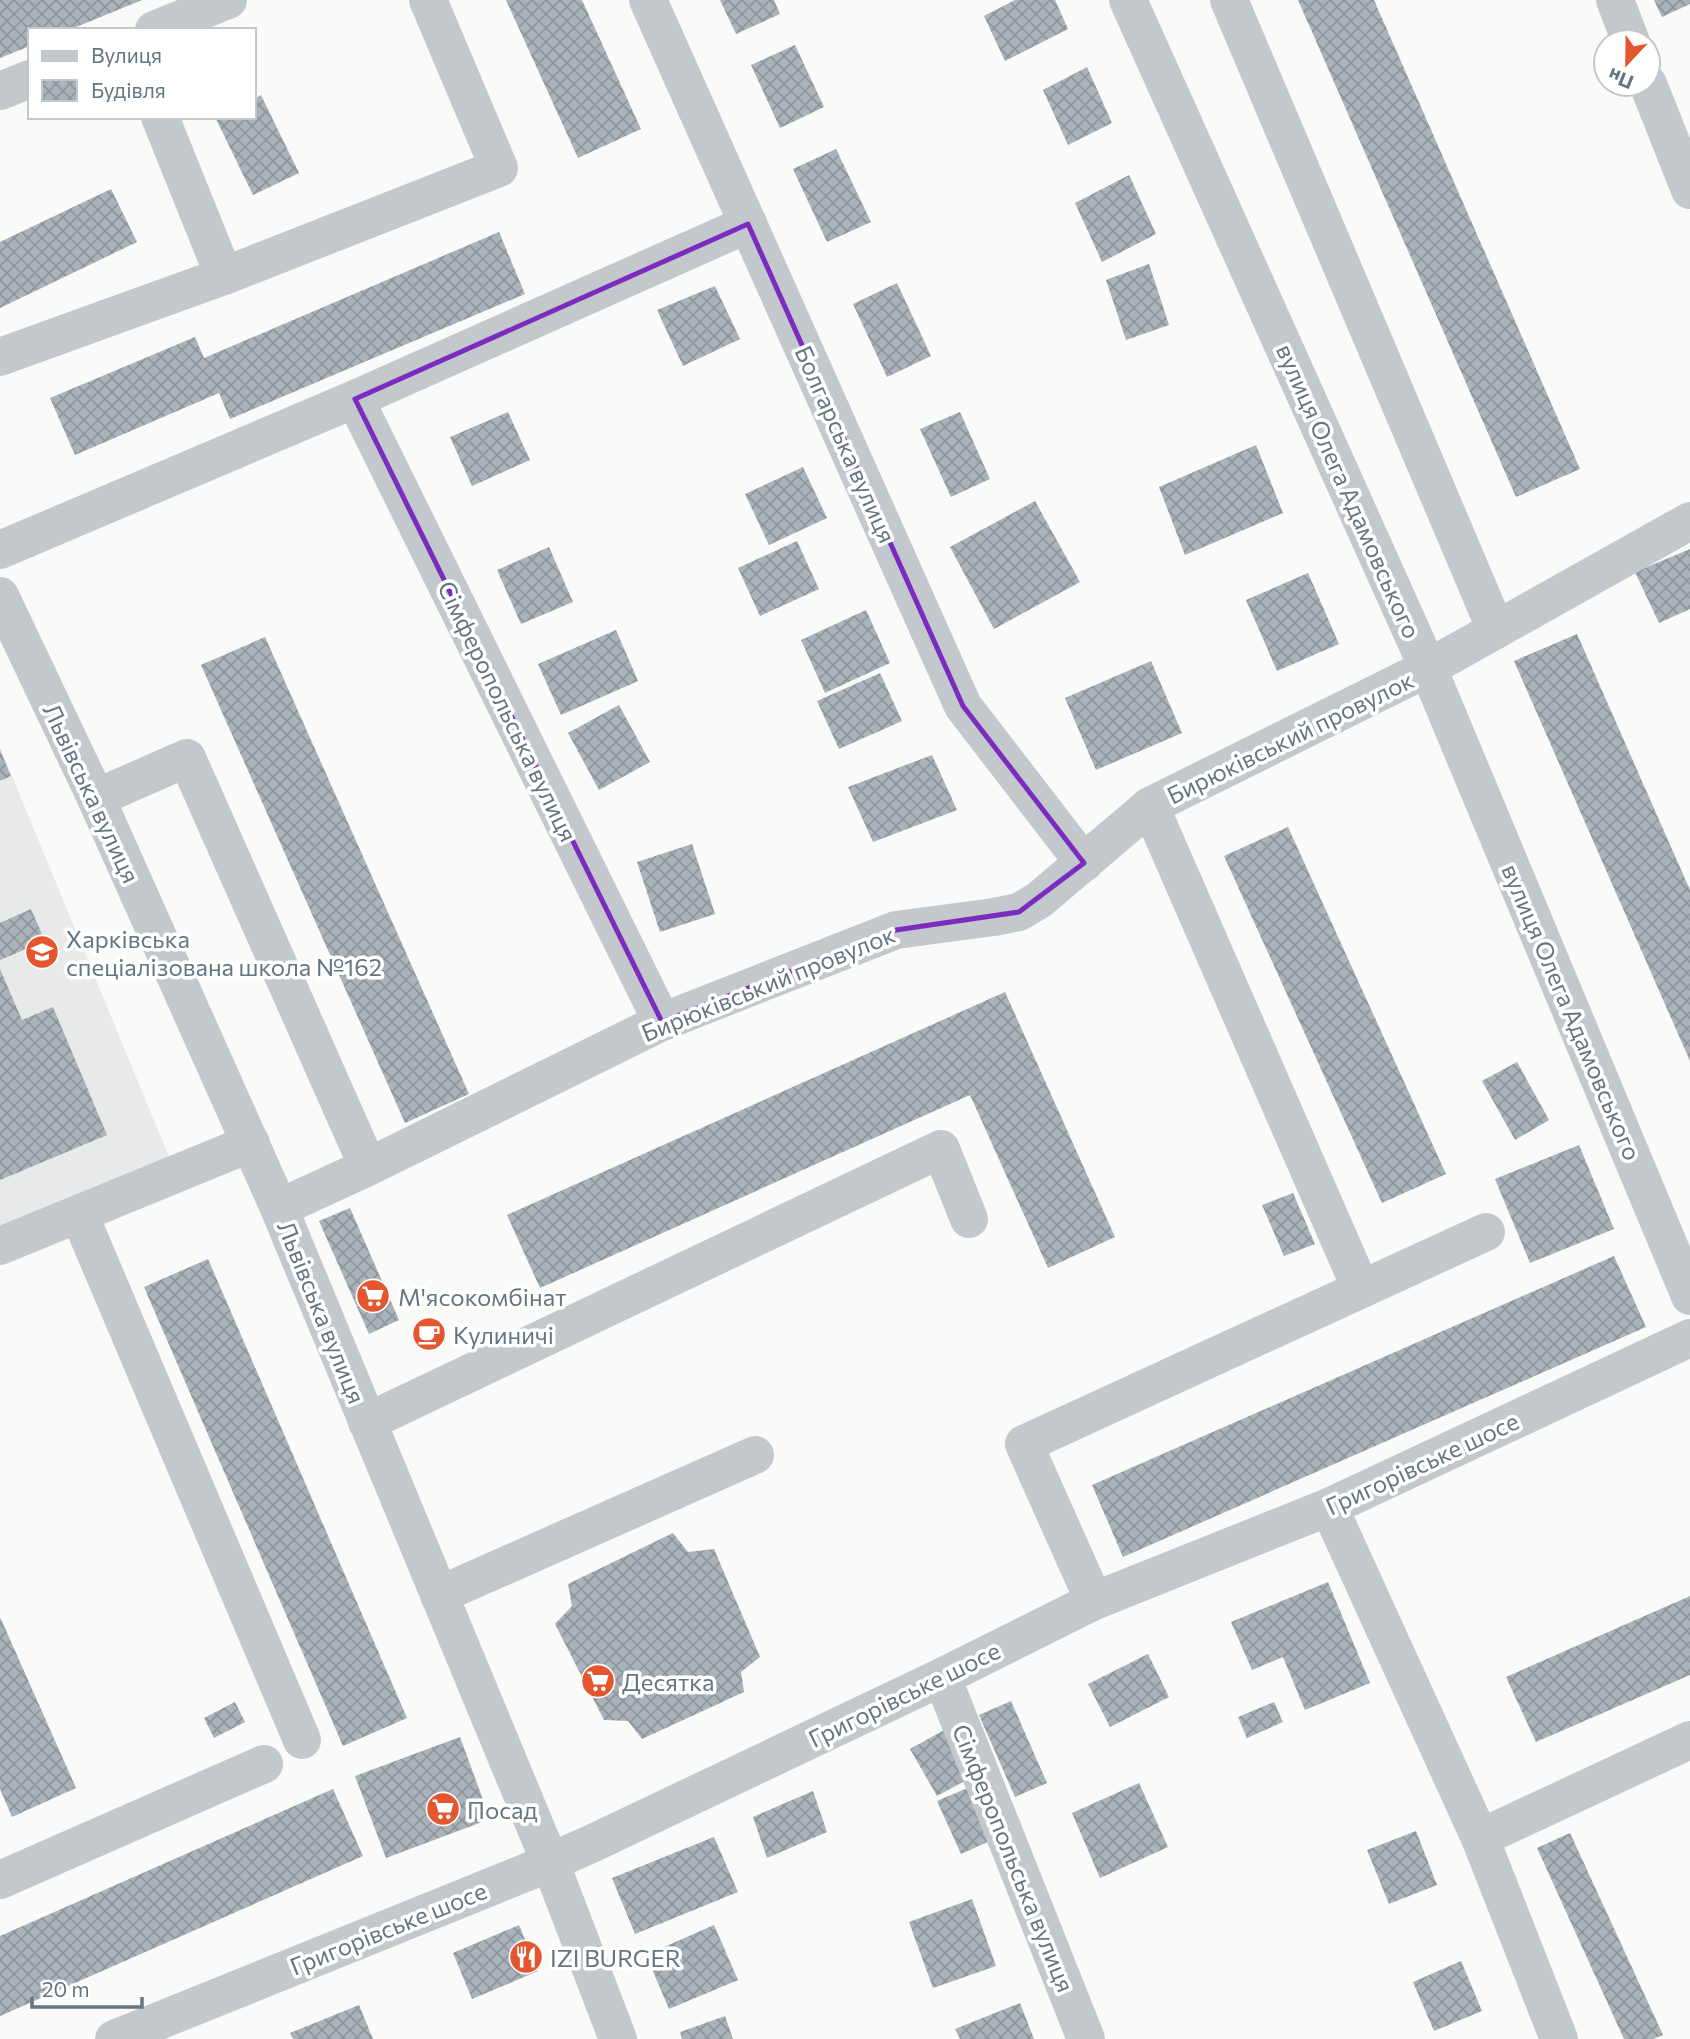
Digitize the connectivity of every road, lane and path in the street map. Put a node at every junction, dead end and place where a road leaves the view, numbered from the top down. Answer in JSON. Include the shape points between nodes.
{"nodes":[{"id":1,"x":228,"y":0,"type":"edge"},
{"id":2,"x":428,"y":0,"type":"edge"},
{"id":3,"x":648,"y":0,"type":"edge"},
{"id":4,"x":1128,"y":0,"type":"edge"},
{"id":5,"x":1229,"y":0,"type":"edge"},
{"id":6,"x":1615,"y":0,"type":"edge"},
{"id":7,"x":159,"y":28,"type":"edge"},
{"id":8,"x":1626,"y":28,"type":"edge"},
{"id":9,"x":28,"y":80,"type":"edge"},
{"id":10,"x":0,"y":91,"type":"edge"},
{"id":11,"x":1654,"y":98,"type":"edge"},
{"id":12,"x":161,"y":119,"type":"edge"},
{"id":13,"x":1690,"y":190,"type":"edge"},
{"id":14,"x":748,"y":224,"type":"junction"},
{"id":15,"x":224,"y":276,"type":"junction"},
{"id":16,"x":0,"y":358,"type":"edge"},
{"id":17,"x":355,"y":399,"type":"junction"},
{"id":18,"x":1690,"y":521,"type":"edge"},
{"id":19,"x":0,"y":550,"type":"edge"},
{"id":20,"x":0,"y":596,"type":"edge"},
{"id":21,"x":1496,"y":630,"type":"junction"},
{"id":22,"x":1428,"y":668,"type":"junction"},
{"id":23,"x":96,"y":798,"type":"junction"},
{"id":24,"x":1150,"y":806,"type":"junction"},
{"id":25,"x":1084,"y":863,"type":"junction"},
{"id":26,"x":662,"y":1022,"type":"junction"},
{"id":27,"x":251,"y":1143,"type":"junction"},
{"id":28,"x":368,"y":1167,"type":"junction"},
{"id":29,"x":279,"y":1208,"type":"junction"},
{"id":30,"x":79,"y":1214,"type":"junction"},
{"id":31,"x":969,"y":1219,"type":"dead end"},
{"id":32,"x":1486,"y":1232,"type":"dead end"},
{"id":33,"x":0,"y":1246,"type":"edge"},
{"id":34,"x":1360,"y":1289,"type":"junction"},
{"id":35,"x":1690,"y":1296,"type":"edge"},
{"id":36,"x":1690,"y":1339,"type":"edge"},
{"id":37,"x":367,"y":1422,"type":"junction"},
{"id":38,"x":755,"y":1455,"type":"dead end"},
{"id":39,"x":1329,"y":1507,"type":"junction"},
{"id":40,"x":439,"y":1595,"type":"junction"},
{"id":41,"x":1094,"y":1601,"type":"junction"},
{"id":42,"x":942,"y":1677,"type":"junction"},
{"id":43,"x":302,"y":1740,"type":"dead end"},
{"id":44,"x":1690,"y":1740,"type":"edge"},
{"id":45,"x":264,"y":1764,"type":"dead end"},
{"id":46,"x":1480,"y":1838,"type":"junction"},
{"id":47,"x":550,"y":1862,"type":"junction"},
{"id":48,"x":0,"y":1880,"type":"edge"},
{"id":49,"x":114,"y":2039,"type":"edge"},
{"id":50,"x":618,"y":2039,"type":"edge"},
{"id":51,"x":1086,"y":2039,"type":"edge"},
{"id":52,"x":1559,"y":2039,"type":"edge"}],
"edges":[{"from":1,"to":7,"type":"street"},
{"from":2,"to":15,"type":"street","via":[[499,168]]},
{"from":3,"to":14,"type":"street","name":"Болгарська вулиця"},
{"from":4,"to":22,"type":"street","name":"вулиця Олега Адамовського"},
{"from":5,"to":21,"type":"street"},
{"from":6,"to":8,"type":"street"},
{"from":9,"to":10,"type":"street"},
{"from":11,"to":13,"type":"street"},
{"from":12,"to":15,"type":"street"},
{"from":14,"to":17,"type":"street"},
{"from":14,"to":25,"type":"street","name":"Болгарська вулиця","via":[[963,706]]},
{"from":15,"to":16,"type":"street"},
{"from":17,"to":19,"type":"street"},
{"from":17,"to":26,"type":"street","name":"Сімферопольська вулиця"},
{"from":18,"to":21,"type":"street","name":"Бирюківський провулок"},
{"from":20,"to":23,"type":"street","name":"Львівська вулиця"},
{"from":21,"to":22,"type":"street","name":"Бирюківський провулок"},
{"from":22,"to":24,"type":"street","name":"Бирюківський провулок"},
{"from":22,"to":35,"type":"street","name":"вулиця Олега Адамовського"},
{"from":23,"to":27,"type":"street","name":"Львівська вулиця"},
{"from":23,"to":28,"type":"street","via":[[187,758]]},
{"from":24,"to":25,"type":"street","name":"Бирюківський провулок"},
{"from":24,"to":34,"type":"street"},
{"from":25,"to":26,"type":"street","name":"Бирюківський провулок","via":[[1018,912],[896,930]]},
{"from":26,"to":28,"type":"street","name":"Бирюківський провулок"},
{"from":27,"to":29,"type":"street","name":"Львівська вулиця"},
{"from":27,"to":30,"type":"street"},
{"from":28,"to":29,"type":"street","name":"Бирюківський провулок"},
{"from":29,"to":37,"type":"street","name":"Львівська вулиця"},
{"from":30,"to":33,"type":"street"},
{"from":30,"to":43,"type":"street"},
{"from":31,"to":37,"type":"street","via":[[941,1149]]},
{"from":32,"to":34,"type":"street"},
{"from":34,"to":41,"type":"street","via":[[1024,1444]]},
{"from":36,"to":39,"type":"street","name":"Григорівське шосе"},
{"from":37,"to":40,"type":"street","name":"Львівська вулиця"},
{"from":38,"to":40,"type":"street"},
{"from":39,"to":41,"type":"street","name":"Григорівське шосе"},
{"from":39,"to":46,"type":"street"},
{"from":40,"to":47,"type":"street","name":"Львівська вулиця"},
{"from":41,"to":42,"type":"street","name":"Григорівське шосе"},
{"from":42,"to":47,"type":"street","name":"Григорівське шосе"},
{"from":42,"to":51,"type":"street","name":"Сімферопольська вулиця"},
{"from":44,"to":46,"type":"street"},
{"from":45,"to":48,"type":"street"},
{"from":46,"to":52,"type":"street"},
{"from":47,"to":49,"type":"street","name":"Григорівське шосе"},
{"from":47,"to":50,"type":"street","name":"Львівська вулиця"}]}
